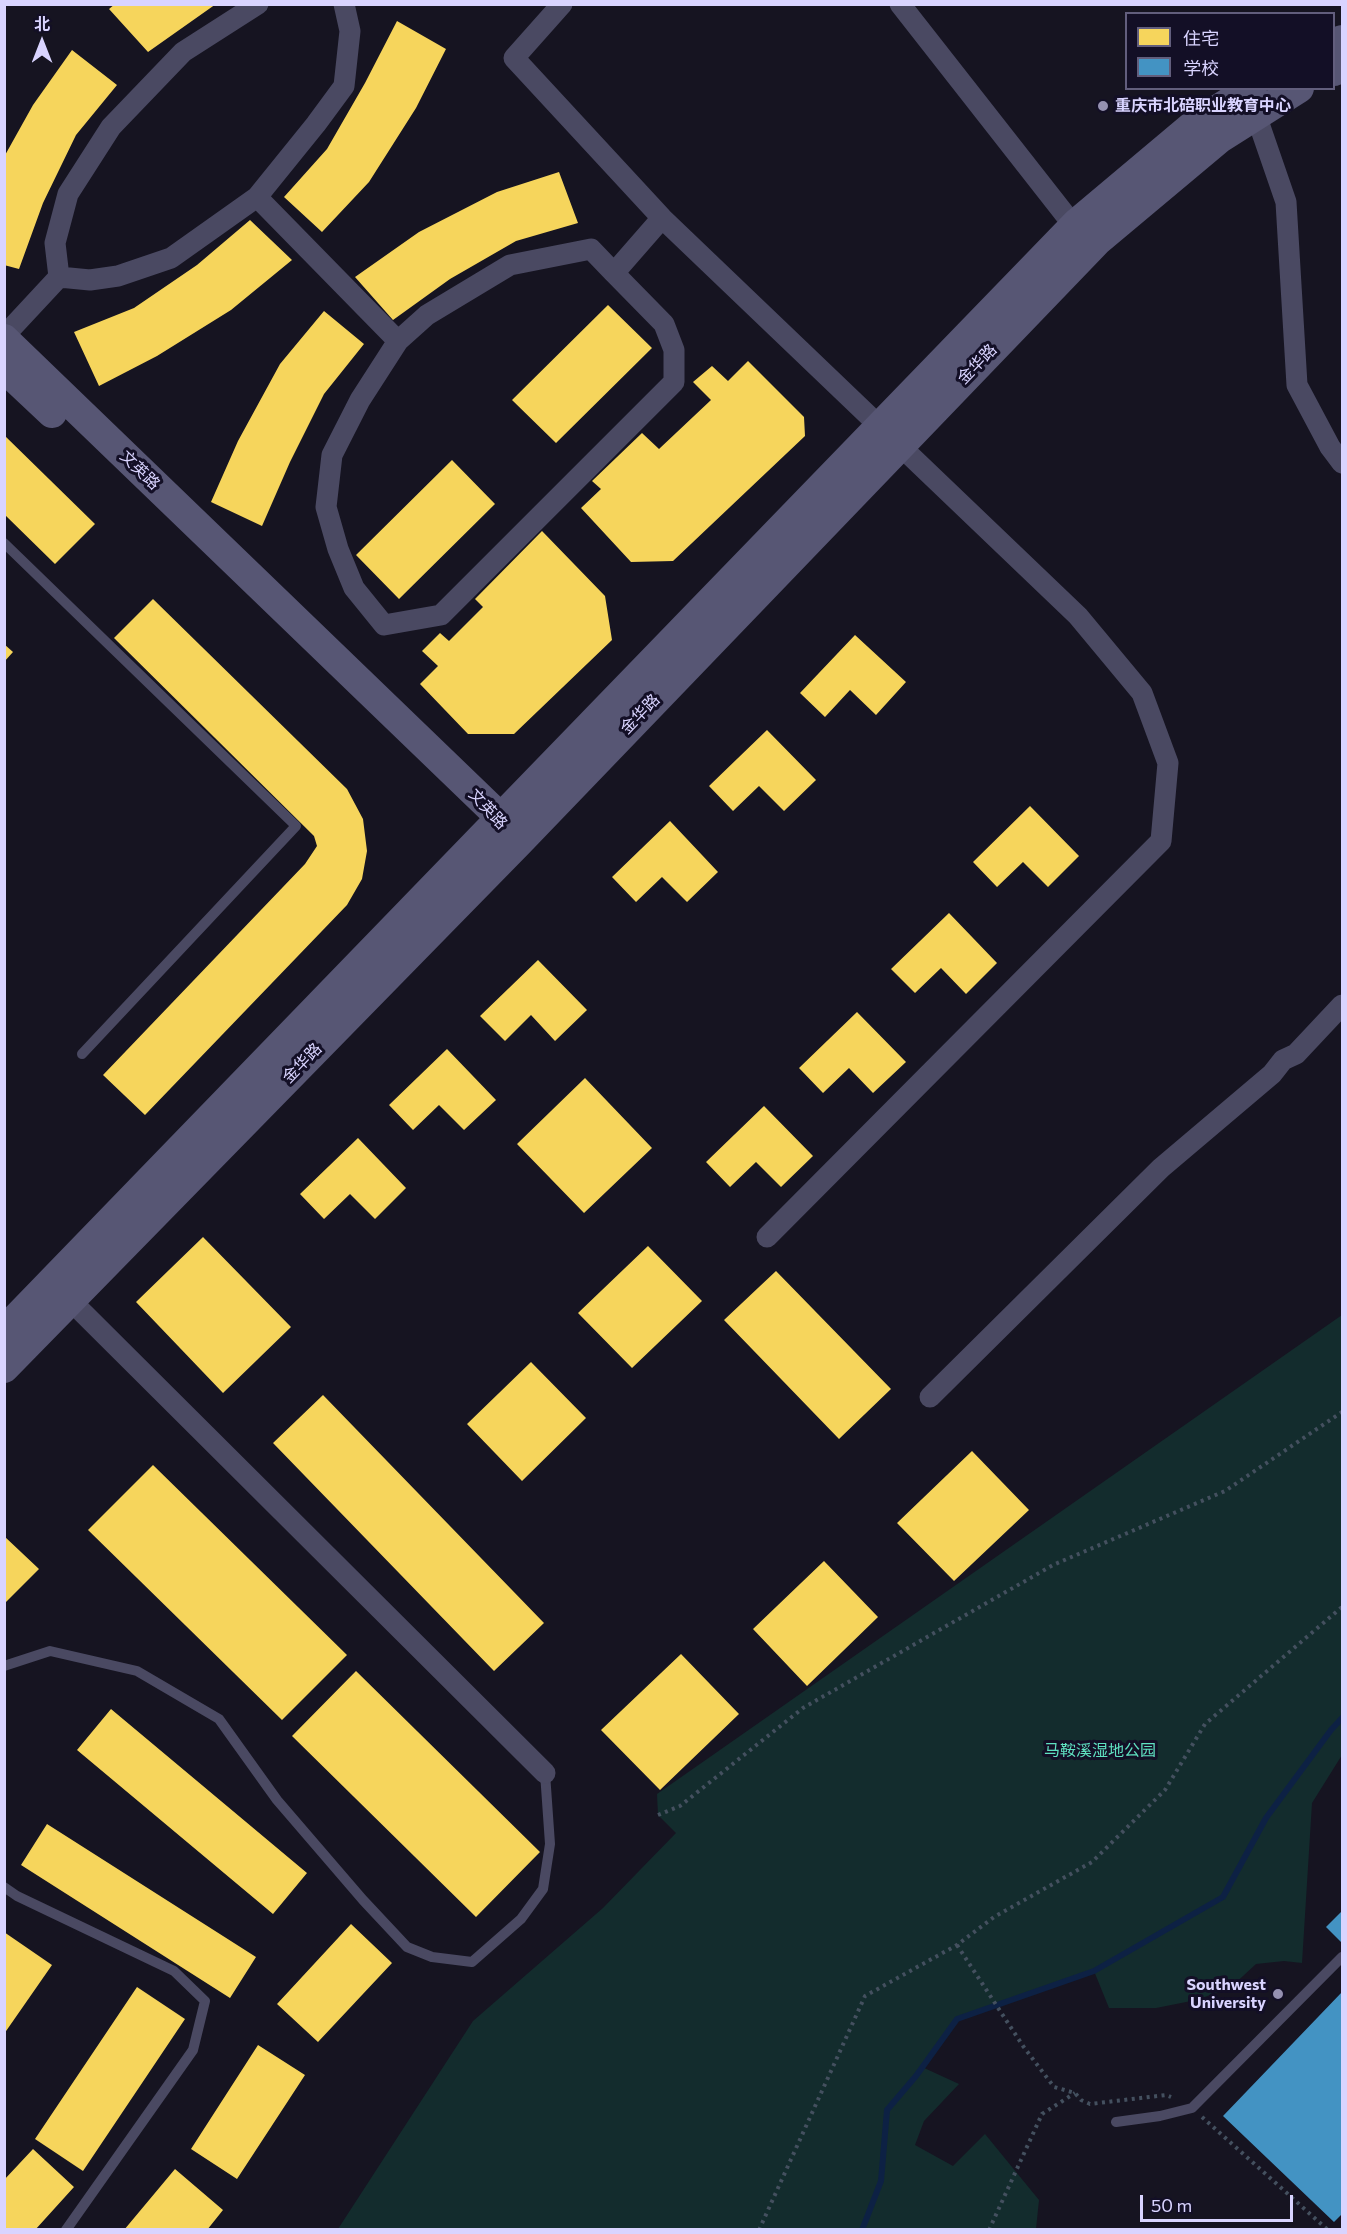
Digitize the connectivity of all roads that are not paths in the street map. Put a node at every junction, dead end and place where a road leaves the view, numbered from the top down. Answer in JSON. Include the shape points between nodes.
{"nodes":[{"id":1,"x":258,"y":4,"type":"edge"},
{"id":2,"x":344,"y":4,"type":"edge"},
{"id":3,"x":562,"y":4,"type":"edge"},
{"id":4,"x":900,"y":4,"type":"edge"},
{"id":5,"x":1293,"y":90,"type":"edge"},
{"id":6,"x":1254,"y":102,"type":"edge"},
{"id":7,"x":256,"y":197,"type":"junction"},
{"id":8,"x":662,"y":218,"type":"junction"},
{"id":9,"x":1074,"y":226,"type":"junction"},
{"id":10,"x":614,"y":273,"type":"junction"},
{"id":11,"x":59,"y":277,"type":"junction"},
{"id":12,"x":4,"y":338,"type":"edge"},
{"id":13,"x":398,"y":341,"type":"junction"},
{"id":14,"x":4,"y":368,"type":"edge"},
{"id":15,"x":890,"y":436,"type":"junction"},
{"id":16,"x":1342,"y":463,"type":"edge"},
{"id":17,"x":4,"y":543,"type":"edge"},
{"id":18,"x":503,"y":831,"type":"junction"},
{"id":19,"x":1342,"y":1005,"type":"edge"},
{"id":20,"x":81,"y":1054,"type":"dead end"},
{"id":21,"x":767,"y":1237,"type":"dead end"},
{"id":22,"x":61,"y":1292,"type":"junction"},
{"id":23,"x":4,"y":1331,"type":"edge"},
{"id":24,"x":4,"y":1368,"type":"edge"},
{"id":25,"x":930,"y":1397,"type":"dead end"},
{"id":26,"x":4,"y":1665,"type":"edge"},
{"id":27,"x":545,"y":1773,"type":"joint"},
{"id":28,"x":4,"y":1887,"type":"edge"},
{"id":29,"x":1342,"y":1957,"type":"edge"},
{"id":30,"x":1116,"y":2122,"type":"dead end"},
{"id":31,"x":66,"y":2229,"type":"edge"}],
"edges":[{"from":1,"to":11,"type":"street","via":[[183,52],[111,127],[68,194],[55,243]]},
{"from":2,"to":7,"type":"street","via":[[350,31],[344,86]]},
{"from":3,"to":8,"type":"street","via":[[514,57]]},
{"from":4,"to":9,"type":"street"},
{"from":5,"to":6,"type":"main road","name":"金华路"},
{"from":6,"to":9,"type":"main road","name":"金华路","via":[[1196,123]]},
{"from":6,"to":15,"type":"main road","name":"金华路","via":[[1220,138],[1097,241]]},
{"from":6,"to":16,"type":"street","via":[[1287,202],[1298,385],[1329,447]]},
{"from":7,"to":11,"type":"street","via":[[171,258],[118,276],[90,280]]},
{"from":7,"to":13,"type":"street"},
{"from":8,"to":10,"type":"street"},
{"from":8,"to":15,"type":"street"},
{"from":9,"to":15,"type":"main road","name":"金华路"},
{"from":10,"to":13,"type":"street","via":[[591,249],[510,266],[427,315]]},
{"from":10,"to":13,"type":"street","via":[[664,324],[674,350],[674,382],[441,615],[384,626],[354,588],[326,507],[332,455],[360,400]]},
{"from":11,"to":12,"type":"street"},
{"from":12,"to":18,"type":"main road","name":"文英路"},
{"from":14,"to":18,"type":"main road","name":"文英路"},
{"from":15,"to":18,"type":"main road","name":"金华路"},
{"from":15,"to":21,"type":"street","via":[[1078,616],[1142,693],[1168,763],[1161,841]]},
{"from":17,"to":20,"type":"lane","via":[[296,826]]},
{"from":18,"to":22,"type":"main road","name":"金华路"},
{"from":19,"to":25,"type":"street","via":[[1296,1054],[1283,1060],[1272,1074],[1161,1168]]},
{"from":22,"to":23,"type":"main road","name":"金华路"},
{"from":22,"to":24,"type":"main road","name":"金华路"},
{"from":22,"to":27,"type":"street"},
{"from":26,"to":27,"type":"lane","via":[[50,1651],[137,1671],[219,1719],[277,1800],[363,1900],[407,1947],[432,1957],[472,1962],[521,1919],[543,1889],[550,1844]]},
{"from":28,"to":31,"type":"lane","via":[[174,1971],[205,2001],[193,2050]]},
{"from":29,"to":30,"type":"lane","via":[[1192,2108]]}]}
